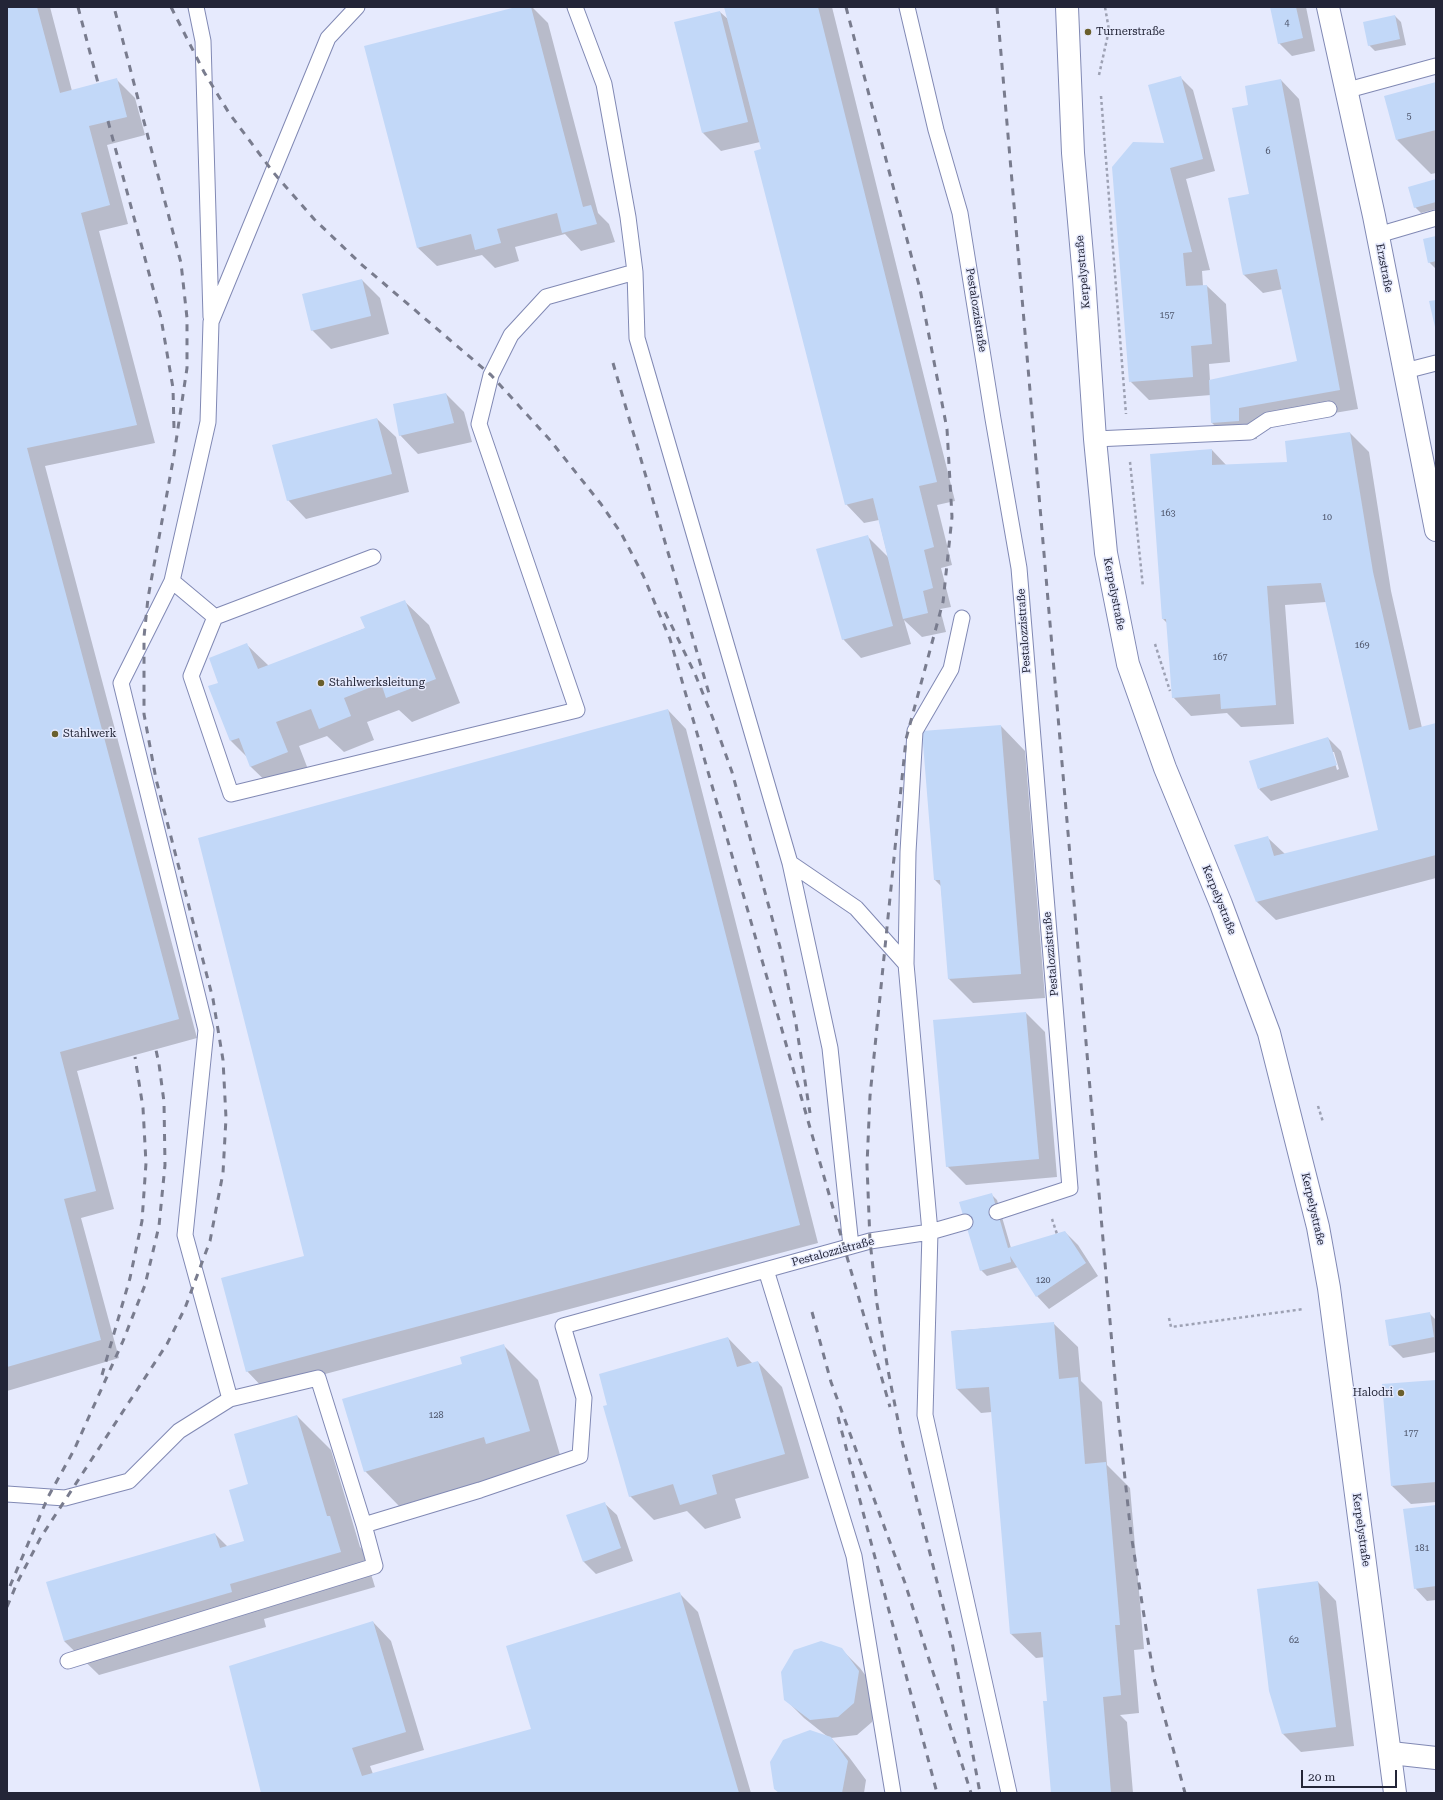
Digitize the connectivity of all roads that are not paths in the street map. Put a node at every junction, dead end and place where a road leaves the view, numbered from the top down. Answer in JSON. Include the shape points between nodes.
{"nodes":[{"id":1,"x":196,"y":7,"type":"edge"},
{"id":2,"x":357,"y":7,"type":"edge"},
{"id":3,"x":575,"y":7,"type":"edge"},
{"id":4,"x":907,"y":7,"type":"edge"},
{"id":5,"x":1066,"y":7,"type":"edge"},
{"id":6,"x":1328,"y":7,"type":"edge"},
{"id":7,"x":1436,"y":66,"type":"edge"},
{"id":8,"x":1348,"y":90,"type":"junction"},
{"id":9,"x":1436,"y":218,"type":"edge"},
{"id":10,"x":1378,"y":235,"type":"junction"},
{"id":11,"x":635,"y":272,"type":"junction"},
{"id":12,"x":211,"y":322,"type":"junction"},
{"id":13,"x":1436,"y":363,"type":"edge"},
{"id":14,"x":1405,"y":371,"type":"junction"},
{"id":15,"x":1329,"y":409,"type":"dead end"},
{"id":16,"x":1095,"y":439,"type":"junction"},
{"id":17,"x":1434,"y":506,"type":"edge"},
{"id":18,"x":1436,"y":530,"type":"edge"},
{"id":19,"x":373,"y":557,"type":"dead end"},
{"id":20,"x":172,"y":581,"type":"junction"},
{"id":21,"x":215,"y":617,"type":"junction"},
{"id":22,"x":962,"y":618,"type":"dead end"},
{"id":23,"x":790,"y":863,"type":"junction"},
{"id":24,"x":906,"y":964,"type":"junction"},
{"id":25,"x":997,"y":1212,"type":"dead end"},
{"id":26,"x":965,"y":1222,"type":"dead end"},
{"id":27,"x":930,"y":1232,"type":"junction"},
{"id":28,"x":851,"y":1246,"type":"junction"},
{"id":29,"x":766,"y":1270,"type":"junction"},
{"id":30,"x":230,"y":1400,"type":"junction"},
{"id":31,"x":7,"y":1494,"type":"edge"},
{"id":32,"x":364,"y":1525,"type":"junction"},
{"id":33,"x":68,"y":1661,"type":"dead end"},
{"id":34,"x":1391,"y":1753,"type":"junction"},
{"id":35,"x":1436,"y":1758,"type":"edge"},
{"id":36,"x":893,"y":1793,"type":"edge"},
{"id":37,"x":1009,"y":1793,"type":"edge"},
{"id":38,"x":1395,"y":1793,"type":"edge"}],
"edges":[{"from":1,"to":12,"type":"lane","via":[[203,41]]},
{"from":2,"to":12,"type":"lane","via":[[328,38]]},
{"from":3,"to":11,"type":"lane","via":[[604,84],[628,217]]},
{"from":4,"to":25,"type":"lane","name":"Pestalozzistraße","via":[[936,130],[960,213],[1019,568],[1070,1188]]},
{"from":5,"to":16,"type":"main road","name":"Kerpelystraße","via":[[1073,153]]},
{"from":6,"to":8,"type":"main road","name":"Erzstraße"},
{"from":7,"to":8,"type":"lane"},
{"from":8,"to":10,"type":"main road","name":"Erzstraße"},
{"from":9,"to":10,"type":"lane"},
{"from":10,"to":14,"type":"main road","name":"Erzstraße"},
{"from":11,"to":21,"type":"lane","via":[[546,297],[511,335],[490,375],[479,424],[577,710],[231,794],[191,676]]},
{"from":11,"to":23,"type":"lane","via":[[636,338]]},
{"from":12,"to":20,"type":"lane","via":[[208,422]]},
{"from":13,"to":14,"type":"lane"},
{"from":14,"to":17,"type":"main road","name":"Erzstraße"},
{"from":15,"to":16,"type":"lane","via":[[1268,420],[1250,432]]},
{"from":16,"to":34,"type":"main road","name":"Kerpelystraße","via":[[1106,553],[1128,664],[1165,768],[1221,904],[1269,1033],[1318,1227],[1329,1288]]},
{"from":17,"to":18,"type":"main road","name":"Erzstraße"},
{"from":19,"to":21,"type":"lane"},
{"from":20,"to":21,"type":"lane"},
{"from":20,"to":30,"type":"lane","via":[[122,683],[206,1030],[185,1234]]},
{"from":22,"to":24,"type":"lane","via":[[951,669],[914,731]]},
{"from":23,"to":24,"type":"lane","via":[[856,908]]},
{"from":23,"to":28,"type":"lane","via":[[830,1048]]},
{"from":24,"to":27,"type":"lane"},
{"from":26,"to":27,"type":"lane","name":"Pestalozzistraße"},
{"from":27,"to":28,"type":"lane","name":"Pestalozzistraße"},
{"from":27,"to":37,"type":"lane","via":[[925,1415]]},
{"from":28,"to":29,"type":"lane","name":"Pestalozzistraße"},
{"from":29,"to":32,"type":"lane","name":"Pestalozzistraße","via":[[563,1326],[584,1398],[580,1456]]},
{"from":29,"to":36,"type":"lane","via":[[854,1556]]},
{"from":30,"to":31,"type":"lane","via":[[179,1431],[129,1481],[65,1498]]},
{"from":30,"to":32,"type":"lane","via":[[318,1378]]},
{"from":32,"to":33,"type":"lane","via":[[375,1566]]},
{"from":34,"to":35,"type":"main road"},
{"from":34,"to":38,"type":"main road","name":"Kerpelystraße"}]}
